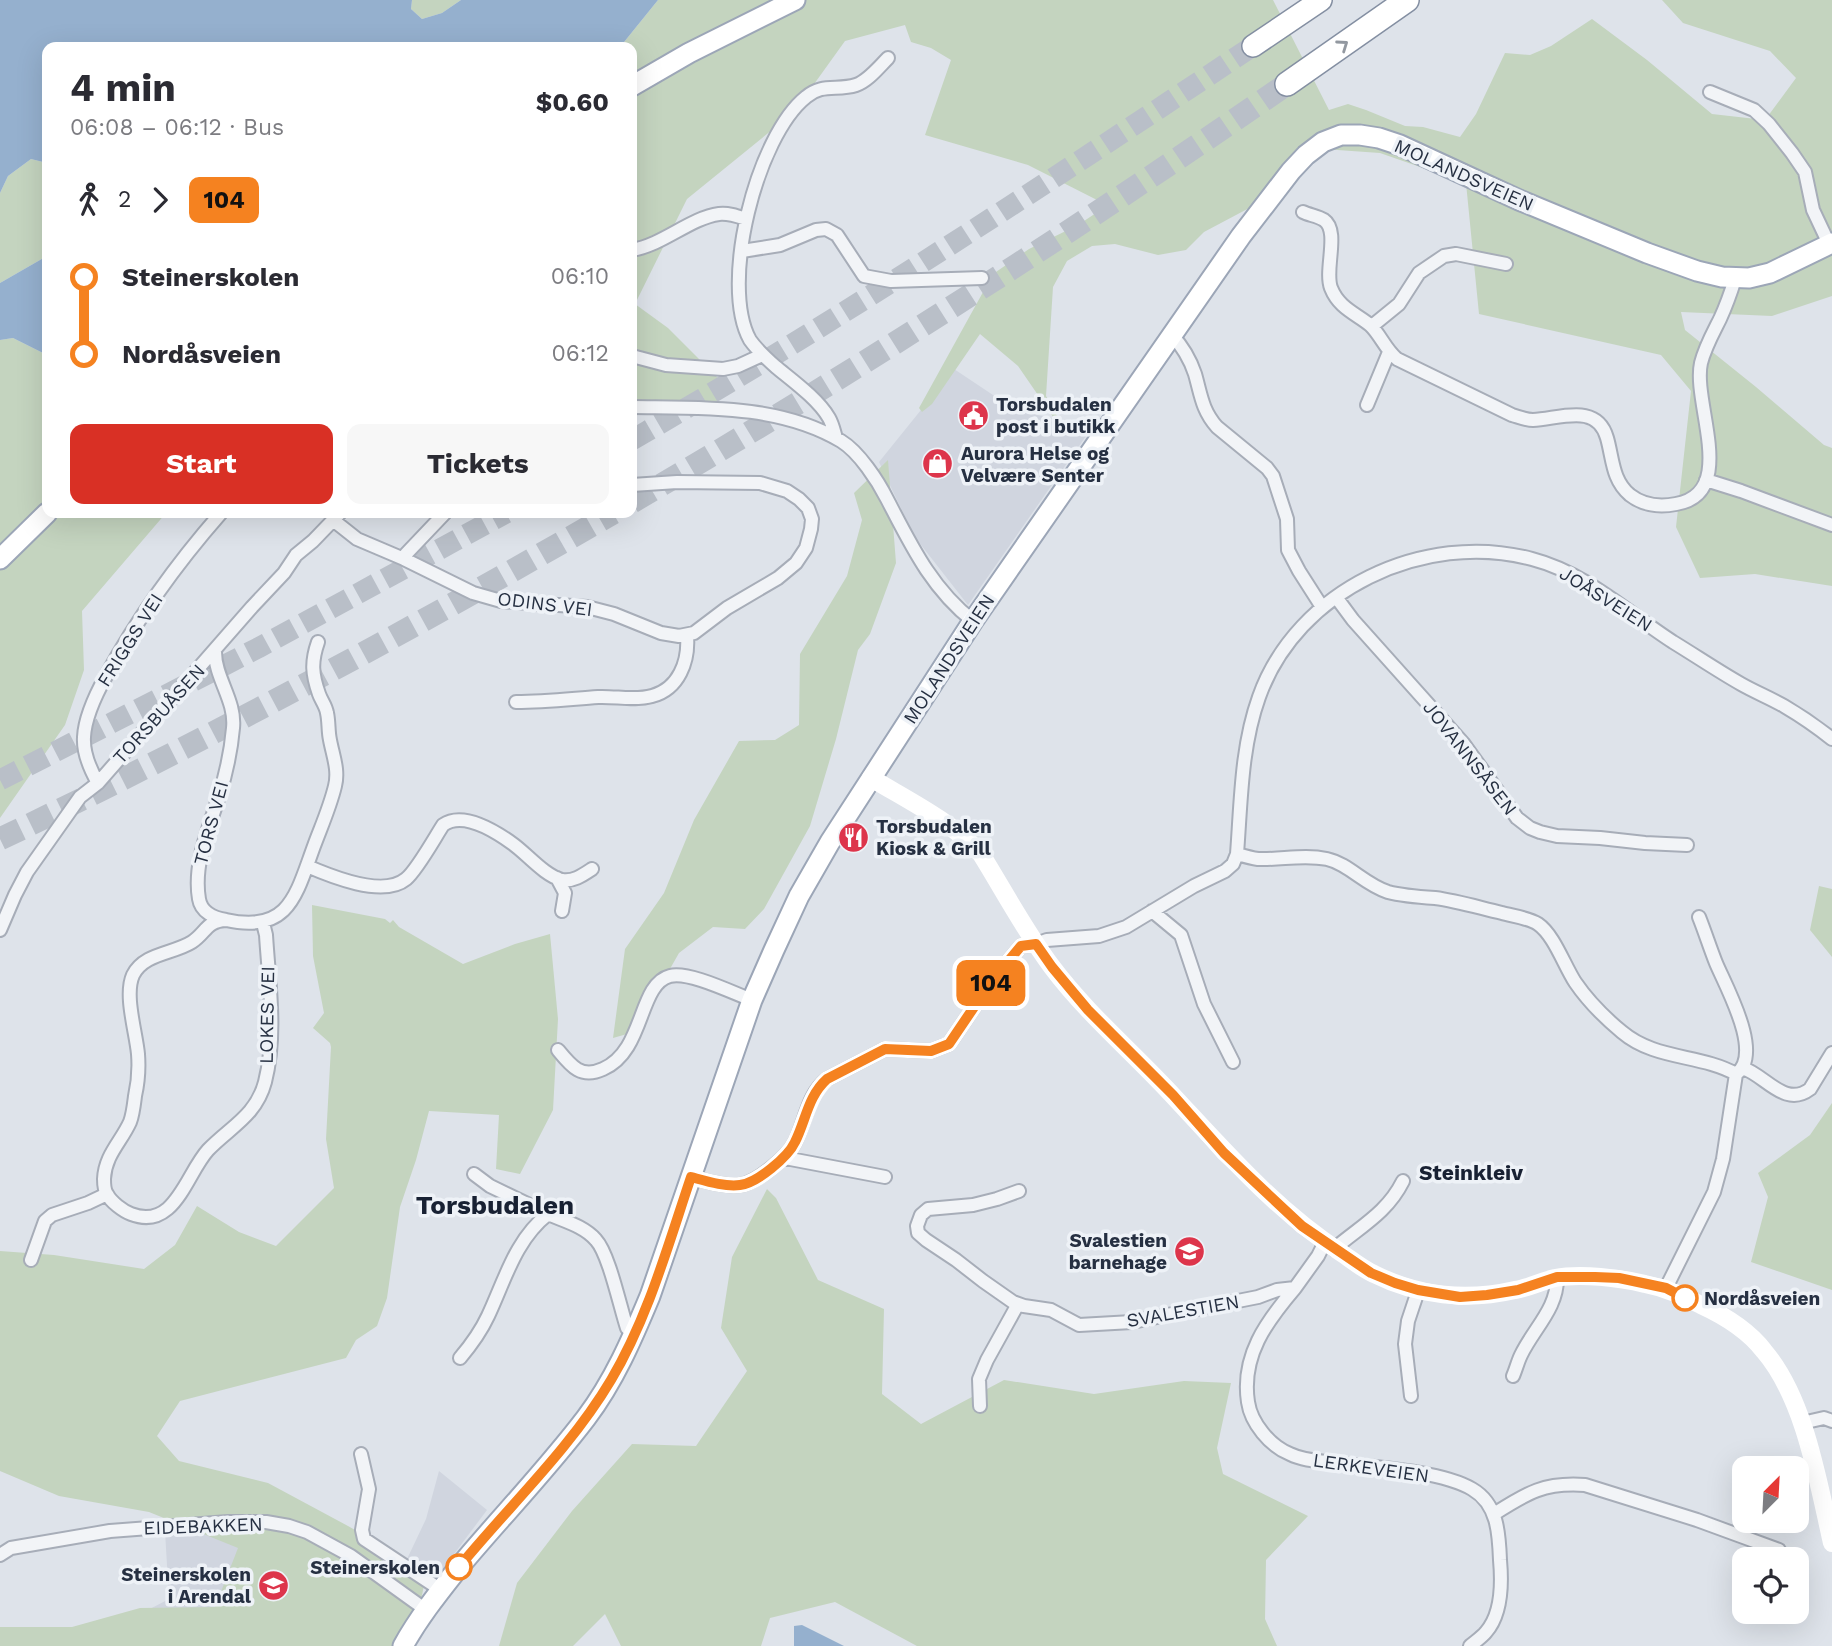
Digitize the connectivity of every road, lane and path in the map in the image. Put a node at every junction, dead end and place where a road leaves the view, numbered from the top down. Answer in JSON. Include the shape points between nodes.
{"nodes":[{"id":1,"x":771,"y":0,"type":"edge"},
{"id":2,"x":795,"y":0,"type":"edge"},
{"id":3,"x":1321,"y":0,"type":"edge"},
{"id":4,"x":1407,"y":0,"type":"edge"},
{"id":5,"x":1253,"y":46,"type":"tunnel mouth"},
{"id":6,"x":888,"y":58,"type":"dead end"},
{"id":7,"x":637,"y":71,"type":"edge"},
{"id":8,"x":637,"y":83,"type":"edge"},
{"id":9,"x":1287,"y":84,"type":"tunnel mouth"},
{"id":10,"x":1710,"y":92,"type":"dead end"},
{"id":11,"x":1303,"y":212,"type":"dead end"},
{"id":12,"x":746,"y":219,"type":"junction"},
{"id":13,"x":1831,"y":244,"type":"edge"},
{"id":14,"x":637,"y":249,"type":"edge"},
{"id":15,"x":742,"y":251,"type":"junction"},
{"id":16,"x":1506,"y":264,"type":"dead end"},
{"id":17,"x":982,"y":278,"type":"dead end"},
{"id":18,"x":1735,"y":279,"type":"junction"},
{"id":19,"x":1372,"y":326,"type":"junction"},
{"id":20,"x":1172,"y":335,"type":"junction"},
{"id":21,"x":1389,"y":352,"type":"junction"},
{"id":22,"x":762,"y":355,"type":"junction"},
{"id":23,"x":637,"y":357,"type":"edge"},
{"id":24,"x":1367,"y":405,"type":"dead end"},
{"id":25,"x":637,"y":407,"type":"edge"},
{"id":26,"x":836,"y":439,"type":"junction"},
{"id":27,"x":1706,"y":480,"type":"junction"},
{"id":28,"x":637,"y":485,"type":"edge"},
{"id":29,"x":42,"y":504,"type":"edge"},
{"id":30,"x":42,"y":518,"type":"edge"},
{"id":31,"x":217,"y":518,"type":"edge"},
{"id":32,"x":336,"y":518,"type":"edge"},
{"id":33,"x":338,"y":518,"type":"edge"},
{"id":34,"x":440,"y":518,"type":"edge"},
{"id":35,"x":1832,"y":525,"type":"edge"},
{"id":36,"x":0,"y":544,"type":"edge"},
{"id":37,"x":0,"y":559,"type":"edge"},
{"id":38,"x":404,"y":559,"type":"junction"},
{"id":39,"x":1336,"y":597,"type":"junction"},
{"id":40,"x":1322,"y":607,"type":"junction"},
{"id":41,"x":973,"y":621,"type":"junction"},
{"id":42,"x":687,"y":636,"type":"junction"},
{"id":43,"x":317,"y":642,"type":"dead end"},
{"id":44,"x":215,"y":652,"type":"junction"},
{"id":45,"x":516,"y":702,"type":"dead end"},
{"id":46,"x":1832,"y":739,"type":"edge"},
{"id":47,"x":871,"y":778,"type":"junction"},
{"id":48,"x":98,"y":783,"type":"junction"},
{"id":49,"x":1687,"y":845,"type":"dead end"},
{"id":50,"x":1237,"y":854,"type":"junction"},
{"id":51,"x":306,"y":866,"type":"junction"},
{"id":52,"x":592,"y":869,"type":"dead end"},
{"id":53,"x":557,"y":878,"type":"junction"},
{"id":54,"x":562,"y":911,"type":"dead end"},
{"id":55,"x":1152,"y":911,"type":"junction"},
{"id":56,"x":1699,"y":917,"type":"dead end"},
{"id":57,"x":226,"y":920,"type":"junction"},
{"id":58,"x":263,"y":923,"type":"junction"},
{"id":59,"x":0,"y":930,"type":"edge"},
{"id":60,"x":1036,"y":944,"type":"junction"},
{"id":61,"x":752,"y":1000,"type":"junction"},
{"id":62,"x":558,"y":1050,"type":"dead end"},
{"id":63,"x":1832,"y":1052,"type":"edge"},
{"id":64,"x":1233,"y":1062,"type":"dead end"},
{"id":65,"x":1740,"y":1071,"type":"junction"},
{"id":66,"x":785,"y":1158,"type":"junction"},
{"id":67,"x":474,"y":1174,"type":"dead end"},
{"id":68,"x":691,"y":1177,"type":"junction"},
{"id":69,"x":885,"y":1177,"type":"dead end"},
{"id":70,"x":1403,"y":1181,"type":"dead end"},
{"id":71,"x":1019,"y":1191,"type":"dead end"},
{"id":72,"x":107,"y":1194,"type":"junction"},
{"id":73,"x":548,"y":1214,"type":"junction"},
{"id":74,"x":1330,"y":1245,"type":"junction"},
{"id":75,"x":31,"y":1260,"type":"dead end"},
{"id":76,"x":1557,"y":1277,"type":"junction"},
{"id":77,"x":1295,"y":1288,"type":"junction"},
{"id":78,"x":1666,"y":1288,"type":"junction"},
{"id":79,"x":1418,"y":1290,"type":"junction"},
{"id":80,"x":1018,"y":1304,"type":"junction"},
{"id":81,"x":634,"y":1335,"type":"junction"},
{"id":82,"x":460,"y":1357,"type":"dead end"},
{"id":83,"x":1513,"y":1376,"type":"dead end"},
{"id":84,"x":1411,"y":1396,"type":"dead end"},
{"id":85,"x":981,"y":1406,"type":"dead end"},
{"id":86,"x":1832,"y":1421,"type":"edge"},
{"id":87,"x":1802,"y":1423,"type":"junction"},
{"id":88,"x":361,"y":1454,"type":"dead end"},
{"id":89,"x":1494,"y":1514,"type":"junction"},
{"id":90,"x":1832,"y":1543,"type":"edge"},
{"id":91,"x":1771,"y":1547,"type":"edge"},
{"id":92,"x":0,"y":1555,"type":"edge"},
{"id":93,"x":441,"y":1590,"type":"junction"},
{"id":94,"x":426,"y":1610,"type":"junction"},
{"id":95,"x":403,"y":1646,"type":"edge"},
{"id":96,"x":1470,"y":1646,"type":"edge"}],
"edges":[{"from":1,"to":7,"type":"main road"},
{"from":2,"to":8,"type":"main road"},
{"from":3,"to":5,"type":"highway"},
{"from":9,"to":4,"type":"highway","one_way":true},
{"from":6,"to":12,"type":"street","via":[[858,85],[816,89],[804,98],[766,155]]},
{"from":10,"to":13,"type":"street","via":[[1754,110],[1769,124],[1805,172],[1814,209]]},
{"from":11,"to":19,"type":"street","via":[[1324,219],[1330,227],[1328,277],[1332,290],[1347,310]]},
{"from":12,"to":14,"type":"street","via":[[717,214]]},
{"from":12,"to":15,"type":"street"},
{"from":13,"to":18,"type":"main road","name":"MOLANDSVEIEN","via":[[1770,273]]},
{"from":15,"to":17,"type":"street","via":[[780,245],[826,229],[836,235],[864,276],[891,281]]},
{"from":15,"to":22,"type":"street","via":[[741,317]]},
{"from":16,"to":19,"type":"street","via":[[1456,254],[1444,256],[1419,273],[1399,304]]},
{"from":18,"to":20,"type":"main road","name":"MOLANDSVEIEN","via":[[1647,253],[1519,201],[1400,145],[1341,135],[1323,142],[1292,171]]},
{"from":18,"to":27,"type":"street","via":[[1701,365],[1700,391],[1710,455]]},
{"from":19,"to":21,"type":"street"},
{"from":20,"to":40,"type":"street","via":[[1189,357],[1209,419],[1273,476],[1287,519],[1288,550]]},
{"from":20,"to":41,"type":"main road","name":"MOLANDSVEIEN"},
{"from":21,"to":24,"type":"street"},
{"from":21,"to":27,"type":"street","via":[[1512,415],[1594,418],[1606,435],[1618,481],[1645,504],[1685,503]]},
{"from":22,"to":23,"type":"street","via":[[723,369],[666,365]]},
{"from":22,"to":26,"type":"street","via":[[828,416]]},
{"from":25,"to":26,"type":"street","via":[[758,412],[819,428]]},
{"from":26,"to":41,"type":"street","via":[[877,478],[923,568]]},
{"from":27,"to":35,"type":"street"},
{"from":28,"to":42,"type":"street","via":[[760,483],[787,491],[808,508],[811,529],[796,563]]},
{"from":29,"to":36,"type":"main road"},
{"from":30,"to":37,"type":"main road"},
{"from":31,"to":48,"type":"street","name":"FRIGGS VEI","via":[[135,626],[99,690],[84,737]]},
{"from":32,"to":44,"type":"street","name":"TORSBUÅSEN","via":[[296,555]]},
{"from":33,"to":38,"type":"street","name":"ODINS VEI","via":[[357,539]]},
{"from":34,"to":38,"type":"street"},
{"from":38,"to":42,"type":"street","name":"ODINS VEI","via":[[473,593],[501,601],[587,607],[661,633]]},
{"from":39,"to":40,"type":"street","name":"JOÅSVEIEN"},
{"from":39,"to":46,"type":"street","name":"JOÅSVEIEN","via":[[1415,559],[1467,553],[1531,558],[1583,580],[1671,641]]},
{"from":39,"to":49,"type":"street","name":"JOVANNSÅSEN","via":[[1464,743],[1517,818],[1530,828],[1557,836]]},
{"from":40,"to":50,"type":"street","name":"JOÅSVEIEN","via":[[1281,652],[1258,699],[1243,766]]},
{"from":41,"to":47,"type":"main road","name":"MOLANDSVEIEN"},
{"from":42,"to":45,"type":"street","via":[[680,675],[651,697]]},
{"from":43,"to":51,"type":"street","via":[[313,672],[327,712],[336,785]]},
{"from":44,"to":48,"type":"street","name":"TORSBUÅSEN"},
{"from":44,"to":57,"type":"street","name":"TORS VEI","via":[[234,723],[197,876],[199,902],[211,915]]},
{"from":47,"to":60,"type":"main road","via":[[970,842]]},
{"from":47,"to":61,"type":"main road","name":"MOLANDSVEIEN","via":[[799,896]]},
{"from":48,"to":59,"type":"street","name":"TORSBUÅSEN","via":[[80,797],[27,872]]},
{"from":50,"to":55,"type":"street","via":[[1225,871]]},
{"from":50,"to":65,"type":"street","via":[[1257,859],[1327,859],[1385,891],[1456,902],[1537,923],[1586,997],[1623,1033],[1658,1052]]},
{"from":51,"to":53,"type":"street","via":[[369,886],[399,884],[443,825],[458,819],[514,844]]},
{"from":51,"to":58,"type":"street","via":[[289,906]]},
{"from":52,"to":53,"type":"street","via":[[572,880]]},
{"from":53,"to":54,"type":"street","via":[[565,893]]},
{"from":55,"to":60,"type":"street","via":[[1112,933]]},
{"from":55,"to":64,"type":"street","via":[[1181,935],[1204,1004]]},
{"from":56,"to":65,"type":"street","via":[[1737,1010],[1746,1052]]},
{"from":57,"to":58,"type":"street"},
{"from":57,"to":72,"type":"street","via":[[213,922],[191,943],[148,959],[132,978],[136,1093],[130,1122],[105,1167]]},
{"from":58,"to":72,"type":"street","name":"LOKES VEI","via":[[270,1054],[254,1107],[207,1152],[175,1202],[157,1216],[143,1218],[124,1211]]},
{"from":60,"to":66,"type":"street","via":[[1021,946],[949,1044],[931,1051],[885,1049],[821,1084]]},
{"from":60,"to":74,"type":"main road","via":[[1088,1010],[1224,1153],[1302,1226]]},
{"from":61,"to":62,"type":"street","via":[[681,975],[670,976],[653,988],[629,1046],[612,1064],[599,1071],[581,1072]]},
{"from":61,"to":68,"type":"main road","name":"MOLANDSVEIEN"},
{"from":63,"to":65,"type":"street","via":[[1810,1089],[1792,1096],[1752,1071]]},
{"from":65,"to":78,"type":"street","via":[[1714,1192]]},
{"from":66,"to":68,"type":"street","via":[[742,1185]]},
{"from":66,"to":69,"type":"street"},
{"from":67,"to":73,"type":"street"},
{"from":68,"to":81,"type":"main road","name":"MOLANDSVEIEN"},
{"from":70,"to":74,"type":"street","via":[[1385,1209]]},
{"from":71,"to":80,"type":"street","via":[[973,1205],[928,1209],[917,1226],[926,1240]]},
{"from":72,"to":75,"type":"street","via":[[45,1221]]},
{"from":73,"to":81,"type":"street","via":[[597,1240],[627,1328]]},
{"from":73,"to":82,"type":"street","via":[[517,1250],[486,1319]]},
{"from":74,"to":77,"type":"street"},
{"from":74,"to":79,"type":"main road","via":[[1371,1273]]},
{"from":76,"to":78,"type":"main road","via":[[1619,1278]]},
{"from":76,"to":79,"type":"main road","via":[[1487,1295],[1460,1297]]},
{"from":76,"to":83,"type":"street","via":[[1555,1299]]},
{"from":77,"to":80,"type":"street","name":"SVALESTIEN","via":[[1132,1322],[1079,1325],[1051,1310]]},
{"from":77,"to":89,"type":"street","name":"LERKEVEIEN","via":[[1261,1332],[1245,1384],[1249,1412],[1269,1439],[1305,1459],[1460,1483],[1484,1498]]},
{"from":78,"to":87,"type":"main road","via":[[1747,1333],[1779,1373]]},
{"from":79,"to":84,"type":"street","via":[[1405,1344]]},
{"from":80,"to":85,"type":"street","via":[[979,1379]]},
{"from":81,"to":93,"type":"main road","name":"MOLANDSVEIEN","via":[[587,1416]]},
{"from":86,"to":87,"type":"street","via":[[1824,1418]]},
{"from":87,"to":90,"type":"main road"},
{"from":88,"to":93,"type":"street","via":[[369,1489],[363,1539]]},
{"from":89,"to":91,"type":"street","via":[[1545,1487],[1584,1485]]},
{"from":89,"to":96,"type":"street","via":[[1501,1563],[1497,1613],[1488,1630]]},
{"from":92,"to":94,"type":"street","name":"EIDEBAKKEN","via":[[11,1548],[110,1531],[266,1522],[307,1532],[351,1556]]},
{"from":93,"to":94,"type":"main road","name":"MOLANDSVEIEN"},
{"from":94,"to":95,"type":"main road","name":"MOLANDSVEIEN"}]}
